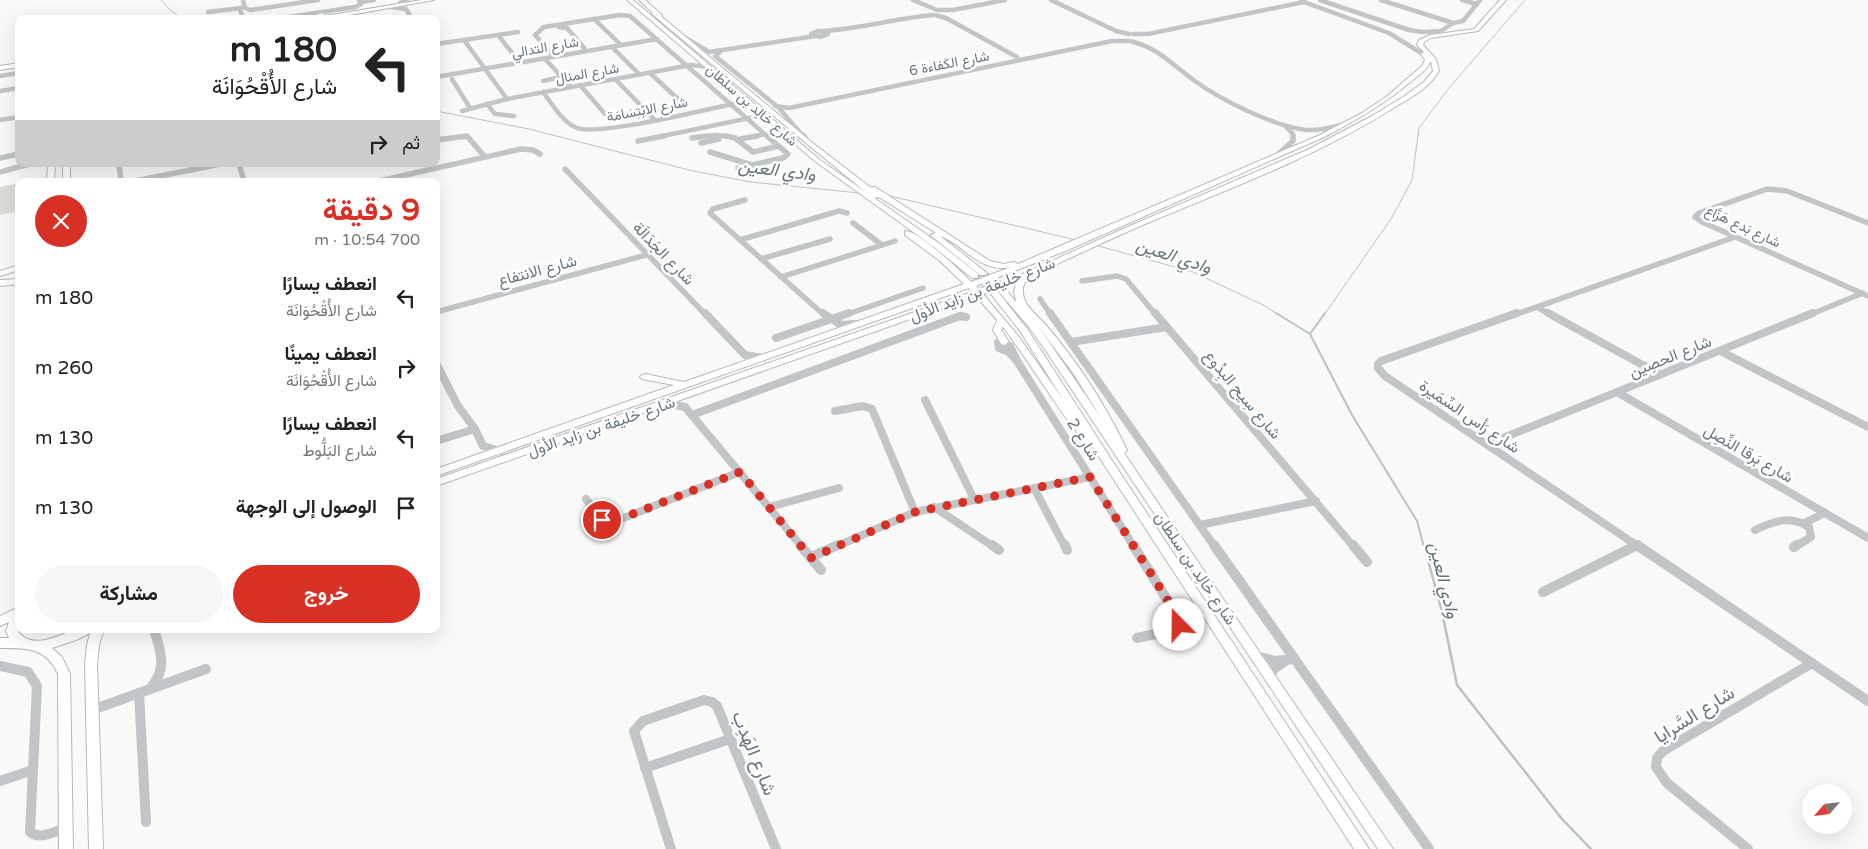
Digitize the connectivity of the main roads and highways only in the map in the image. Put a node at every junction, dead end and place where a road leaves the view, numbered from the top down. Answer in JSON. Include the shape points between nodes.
{"nodes":[{"id":1,"x":431,"y":0,"type":"edge"},
{"id":2,"x":624,"y":0,"type":"edge"},
{"id":3,"x":630,"y":0,"type":"edge"},
{"id":4,"x":637,"y":0,"type":"edge"},
{"id":5,"x":642,"y":0,"type":"edge"},
{"id":6,"x":1498,"y":0,"type":"edge"},
{"id":7,"x":1503,"y":0,"type":"edge"},
{"id":8,"x":417,"y":1,"type":"edge"},
{"id":9,"x":325,"y":15,"type":"edge"},
{"id":10,"x":341,"y":15,"type":"edge"},
{"id":11,"x":666,"y":22,"type":"junction"},
{"id":12,"x":656,"y":23,"type":"junction"},
{"id":13,"x":15,"y":68,"type":"edge"},
{"id":14,"x":0,"y":70,"type":"edge"},
{"id":15,"x":741,"y":86,"type":"junction"},
{"id":16,"x":1388,"y":98,"type":"junction"},
{"id":17,"x":1405,"y":98,"type":"junction"},
{"id":18,"x":774,"y":105,"type":"road end"},
{"id":19,"x":902,"y":218,"type":"junction"},
{"id":20,"x":948,"y":237,"type":"junction"},
{"id":21,"x":919,"y":241,"type":"junction"},
{"id":22,"x":1058,"y":251,"type":"junction"},
{"id":23,"x":15,"y":270,"type":"edge"},
{"id":24,"x":0,"y":274,"type":"edge"},
{"id":25,"x":979,"y":274,"type":"tunnel mouth"},
{"id":26,"x":1028,"y":275,"type":"junction"},
{"id":27,"x":15,"y":276,"type":"edge"},
{"id":28,"x":15,"y":281,"type":"edge"},
{"id":29,"x":0,"y":282,"type":"edge"},
{"id":30,"x":998,"y":285,"type":"junction"},
{"id":31,"x":974,"y":289,"type":"junction"},
{"id":32,"x":1021,"y":303,"type":"junction"},
{"id":33,"x":989,"y":305,"type":"junction"},
{"id":34,"x":868,"y":320,"type":"junction"},
{"id":35,"x":1001,"y":320,"type":"junction"},
{"id":36,"x":852,"y":338,"type":"junction"},
{"id":37,"x":1004,"y":342,"type":"road end"},
{"id":38,"x":820,"y":349,"type":"junction"},
{"id":39,"x":644,"y":377,"type":"dead end"},
{"id":40,"x":687,"y":385,"type":"junction"},
{"id":41,"x":1106,"y":459,"type":"junction"},
{"id":42,"x":1129,"y":468,"type":"junction"},
{"id":43,"x":440,"y":472,"type":"edge"},
{"id":44,"x":440,"y":482,"type":"edge"},
{"id":45,"x":1172,"y":607,"type":"road end"},
{"id":46,"x":1206,"y":612,"type":"junction"},
{"id":47,"x":15,"y":615,"type":"edge"},
{"id":48,"x":0,"y":621,"type":"edge"},
{"id":49,"x":15,"y":622,"type":"edge"},
{"id":50,"x":79,"y":633,"type":"edge"},
{"id":51,"x":97,"y":633,"type":"edge"},
{"id":52,"x":21,"y":642,"type":"junction"},
{"id":53,"x":0,"y":643,"type":"edge"},
{"id":54,"x":38,"y":645,"type":"junction"},
{"id":55,"x":66,"y":849,"type":"edge"},
{"id":56,"x":96,"y":849,"type":"edge"},
{"id":57,"x":1362,"y":849,"type":"edge"},
{"id":58,"x":1386,"y":849,"type":"edge"}],
"edges":[{"from":1,"to":8,"type":"main road"},
{"from":2,"to":12,"type":"main road"},
{"from":3,"to":12,"type":"main road","name":"شارع خالِد بن سلطان"},
{"from":4,"to":11,"type":"main road","name":"شارع خالِد بن سلطان"},
{"from":5,"to":11,"type":"main road"},
{"from":6,"to":16,"type":"main road","name":"شارع خليفة بن زايد الأول","via":[[1474,27],[1434,34],[1414,42],[1428,62]]},
{"from":7,"to":17,"type":"main road","name":"شارع خليفة بن زايد الأول","via":[[1476,30],[1421,41],[1433,59],[1435,73]]},
{"from":8,"to":9,"type":"main road"},
{"from":8,"to":10,"type":"main road"},
{"from":11,"to":15,"type":"main road","name":"شارع خالِد بن سلطان"},
{"from":12,"to":19,"type":"main road","name":"شارع خالِد بن سلطان","via":[[841,180]]},
{"from":13,"to":14,"type":"main road"},
{"from":15,"to":18,"type":"main road"},
{"from":15,"to":19,"type":"main road","name":"شارع خالِد بن سلطان"},
{"from":16,"to":17,"type":"main road","via":[[1409,85],[1416,86]]},
{"from":16,"to":22,"type":"main road","name":"شارع خليفة بن زايد الأول","via":[[1345,124],[1275,157]]},
{"from":17,"to":26,"type":"main road","name":"شارع خليفة بن زايد الأول","via":[[1314,149]]},
{"from":19,"to":20,"type":"main road"},
{"from":19,"to":21,"type":"main road"},
{"from":19,"to":25,"type":"main road","name":"شارع خالِد بن سلطان"},
{"from":20,"to":22,"type":"main road","via":[[992,266],[1010,266]]},
{"from":20,"to":30,"type":"main road","via":[[980,262]]},
{"from":21,"to":31,"type":"main road"},
{"from":21,"to":34,"type":"main road","via":[[954,274],[955,284]]},
{"from":22,"to":30,"type":"main road"},
{"from":23,"to":24,"type":"main road"},
{"from":26,"to":30,"type":"main road","name":"شارع خليفة بن زايد الأول"},
{"from":26,"to":32,"type":"main road","via":[[1017,289]]},
{"from":27,"to":29,"type":"main road"},
{"from":28,"to":29,"type":"main road"},
{"from":30,"to":31,"type":"main road"},
{"from":30,"to":32,"type":"main road"},
{"from":30,"to":41,"type":"main road","name":"شارع خالِد بن سلطان"},
{"from":30,"to":42,"type":"main road","name":"شارع خالِد بن سلطان","via":[[1037,332]]},
{"from":31,"to":33,"type":"main road"},
{"from":31,"to":34,"type":"main road","name":"شارع خليفة بن زايد الأول"},
{"from":31,"to":36,"type":"main road","name":"شارع خليفة بن زايد الأول"},
{"from":31,"to":38,"type":"main road","via":[[848,334]]},
{"from":32,"to":42,"type":"main road","via":[[1055,341],[1102,412]]},
{"from":33,"to":35,"type":"main road"},
{"from":33,"to":36,"type":"main road","via":[[962,303],[884,331]]},
{"from":34,"to":40,"type":"main road","name":"شارع خليفة بن زايد الأول"},
{"from":35,"to":37,"type":"main road","via":[[997,330]]},
{"from":35,"to":41,"type":"main road","via":[[1069,416]]},
{"from":36,"to":38,"type":"main road","name":"شارع خليفة بن زايد الأول"},
{"from":38,"to":44,"type":"main road","name":"شارع خليفة بن زايد الأول"},
{"from":39,"to":40,"type":"main road"},
{"from":40,"to":43,"type":"main road","name":"شارع خليفة بن زايد الأول"},
{"from":41,"to":46,"type":"main road","name":"شارع خالِد بن سلطان"},
{"from":42,"to":58,"type":"main road","name":"شارع خالِد بن سلطان"},
{"from":45,"to":46,"type":"main road"},
{"from":46,"to":57,"type":"main road","name":"شارع خالِد بن سلطان"},
{"from":47,"to":48,"type":"main road"},
{"from":49,"to":52,"type":"main road","via":[[13,634]]},
{"from":50,"to":54,"type":"main road"},
{"from":51,"to":56,"type":"main road","via":[[92,654]]},
{"from":52,"to":53,"type":"main road"},
{"from":52,"to":54,"type":"main road"},
{"from":54,"to":55,"type":"main road","via":[[58,660],[64,674]]}]}
